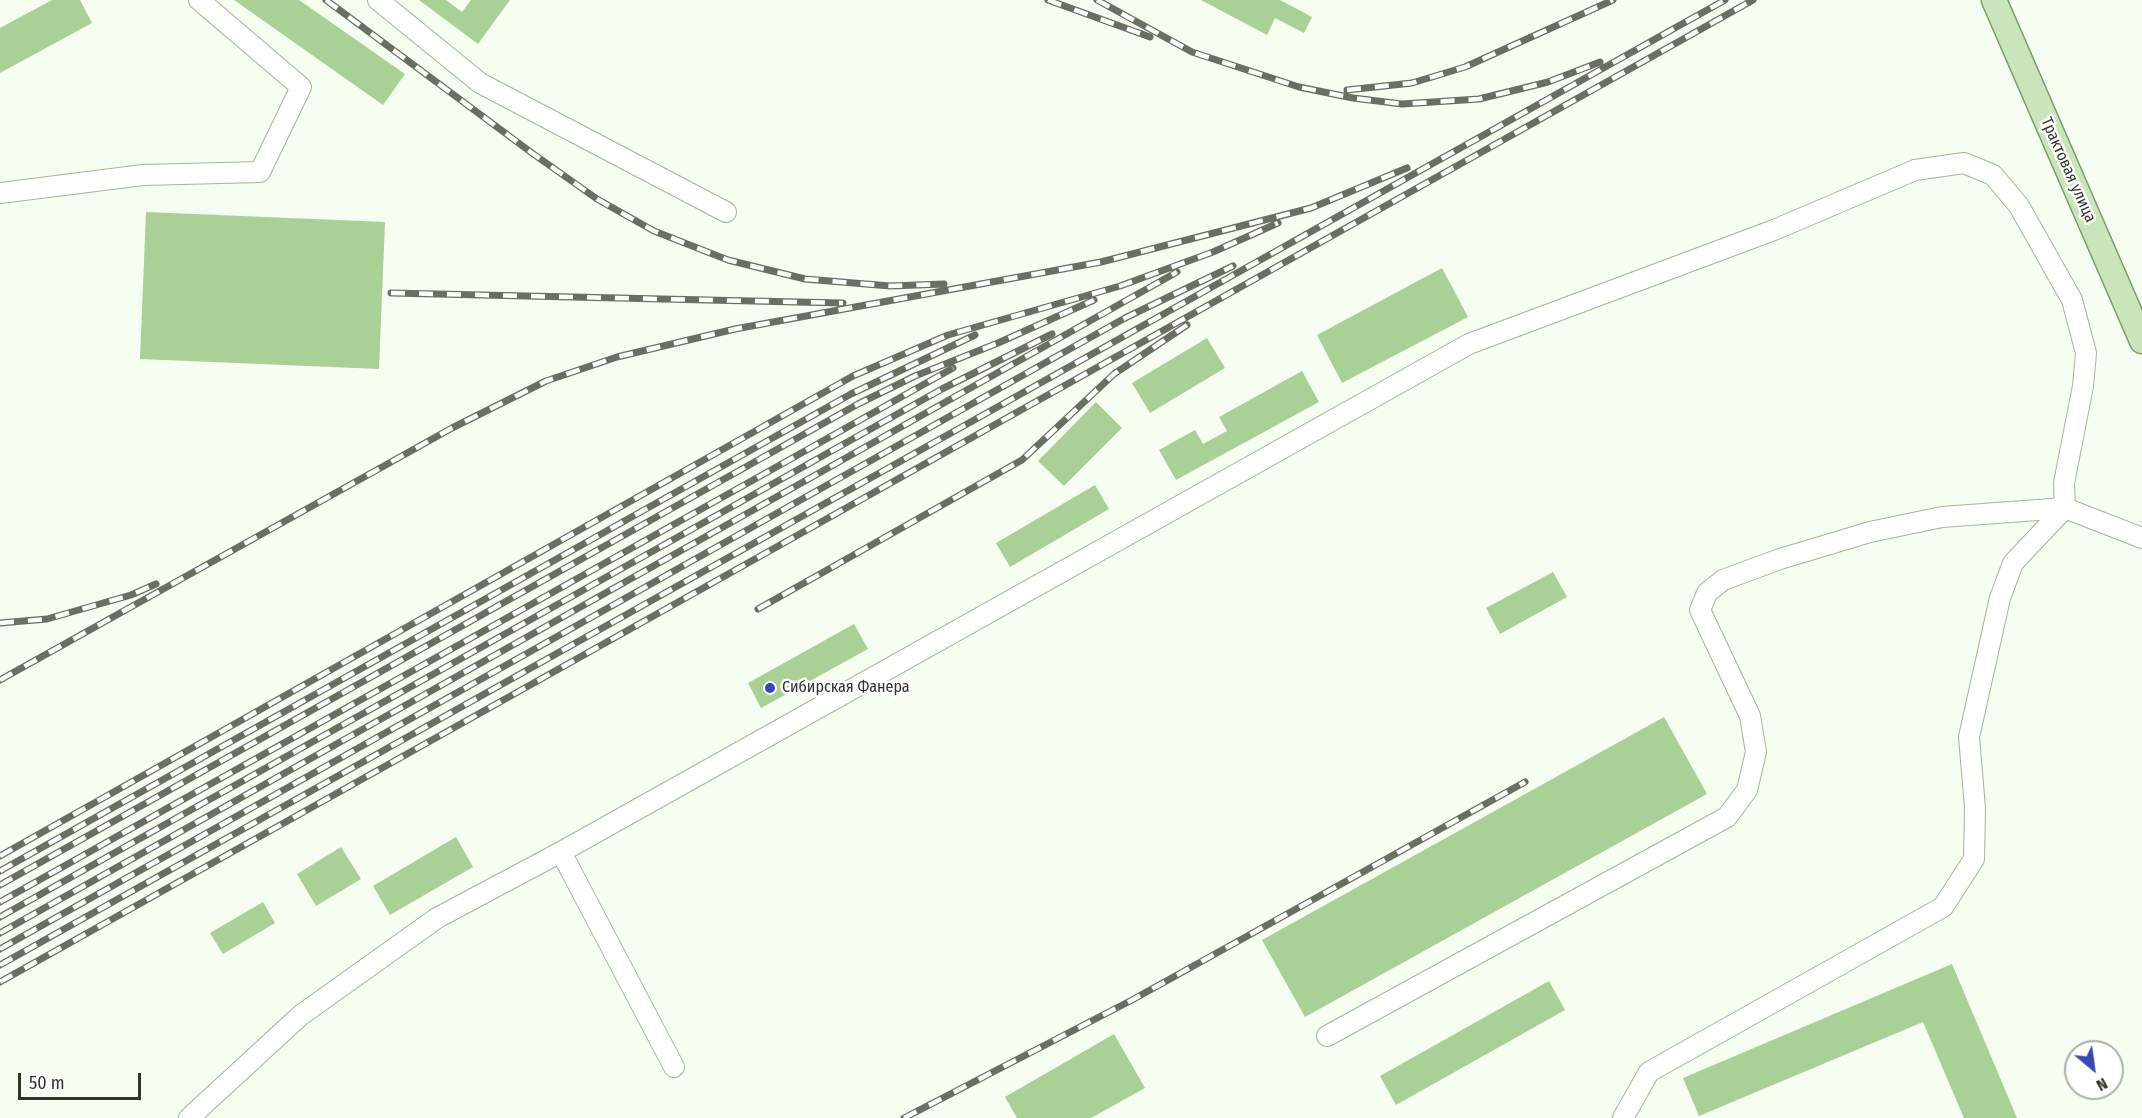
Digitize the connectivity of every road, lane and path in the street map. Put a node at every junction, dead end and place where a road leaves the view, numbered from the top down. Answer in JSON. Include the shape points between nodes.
{"nodes":[{"id":1,"x":199,"y":0,"type":"edge"},
{"id":2,"x":378,"y":0,"type":"edge"},
{"id":3,"x":1994,"y":0,"type":"edge"},
{"id":4,"x":0,"y":193,"type":"edge"},
{"id":5,"x":726,"y":212,"type":"dead end"},
{"id":6,"x":2142,"y":341,"type":"edge"},
{"id":7,"x":2065,"y":508,"type":"junction"},
{"id":8,"x":2142,"y":538,"type":"edge"},
{"id":9,"x":561,"y":852,"type":"junction"},
{"id":10,"x":1327,"y":1036,"type":"dead end"},
{"id":11,"x":674,"y":1067,"type":"dead end"},
{"id":12,"x":189,"y":1118,"type":"edge"},
{"id":13,"x":1623,"y":1118,"type":"edge"}],
"edges":[{"from":1,"to":4,"type":"lane","via":[[301,87],[260,172],[142,175]]},
{"from":2,"to":5,"type":"lane","via":[[480,83]]},
{"from":3,"to":6,"type":"main road","name":"Трактовая улица"},
{"from":7,"to":8,"type":"lane"},
{"from":7,"to":9,"type":"lane","via":[[2064,483],[2086,353],[2072,300],[2019,206],[1993,175],[1964,163],[1914,170],[1774,230],[1469,344]]},
{"from":7,"to":10,"type":"lane","via":[[1942,517],[1870,532],[1723,580],[1707,593],[1700,610],[1750,716],[1756,752],[1747,790],[1726,817]]},
{"from":7,"to":13,"type":"lane","via":[[2013,563],[2000,598],[1969,737],[1975,808],[1974,859],[1943,907],[1649,1072]]},
{"from":9,"to":11,"type":"lane"},
{"from":9,"to":12,"type":"lane","via":[[437,918],[311,1008]]}]}
